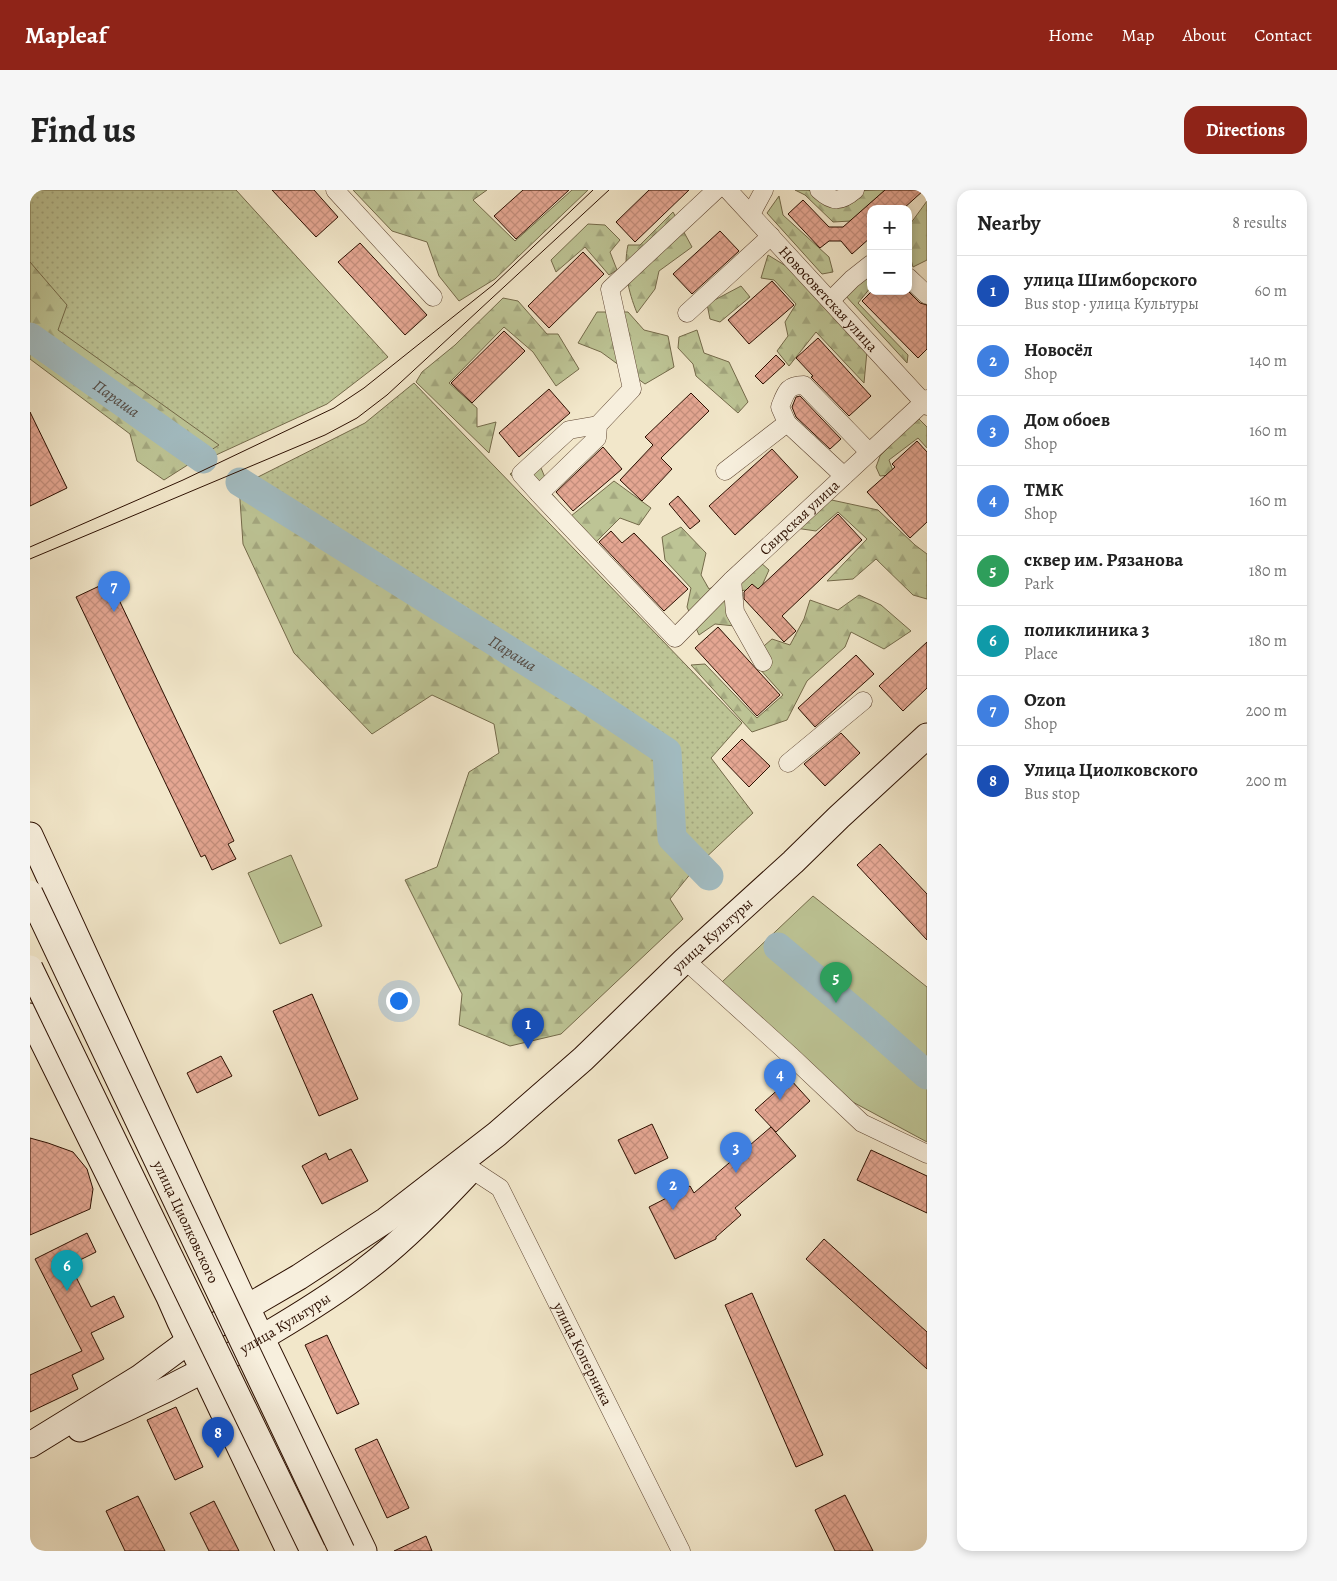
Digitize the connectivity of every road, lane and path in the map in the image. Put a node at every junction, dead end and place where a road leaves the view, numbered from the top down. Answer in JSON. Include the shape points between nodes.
{"nodes":[{"id":1,"x":335,"y":190,"type":"edge"},
{"id":2,"x":716,"y":190,"type":"edge"},
{"id":3,"x":728,"y":190,"type":"edge"},
{"id":4,"x":764,"y":190,"type":"edge"},
{"id":5,"x":819,"y":190,"type":"edge"},
{"id":6,"x":855,"y":190,"type":"edge"},
{"id":7,"x":751,"y":214,"type":"junction"},
{"id":8,"x":771,"y":236,"type":"junction"},
{"id":9,"x":867,"y":267,"type":"edge"},
{"id":10,"x":912,"y":281,"type":"edge"},
{"id":11,"x":927,"y":295,"type":"edge"},
{"id":12,"x":434,"y":297,"type":"dead end"},
{"id":13,"x":831,"y":300,"type":"junction"},
{"id":14,"x":687,"y":313,"type":"dead end"},
{"id":15,"x":926,"y":403,"type":"edge"},
{"id":16,"x":787,"y":423,"type":"junction"},
{"id":17,"x":598,"y":425,"type":"junction"},
{"id":18,"x":869,"y":452,"type":"junction"},
{"id":19,"x":725,"y":471,"type":"dead end"},
{"id":20,"x":844,"y":476,"type":"junction"},
{"id":21,"x":539,"y":494,"type":"junction"},
{"id":22,"x":732,"y":580,"type":"junction"},
{"id":23,"x":763,"y":662,"type":"dead end"},
{"id":24,"x":863,"y":701,"type":"dead end"},
{"id":25,"x":927,"y":736,"type":"edge"},
{"id":26,"x":788,"y":763,"type":"dead end"},
{"id":27,"x":30,"y":835,"type":"edge"},
{"id":28,"x":30,"y":893,"type":"edge"},
{"id":29,"x":685,"y":960,"type":"junction"},
{"id":30,"x":30,"y":968,"type":"edge"},
{"id":31,"x":30,"y":1016,"type":"edge"},
{"id":32,"x":498,"y":1134,"type":"junction"},
{"id":33,"x":927,"y":1154,"type":"edge"},
{"id":34,"x":471,"y":1169,"type":"junction"},
{"id":35,"x":247,"y":1308,"type":"junction"},
{"id":36,"x":261,"y":1338,"type":"junction"},
{"id":37,"x":189,"y":1341,"type":"junction"},
{"id":38,"x":203,"y":1372,"type":"junction"},
{"id":39,"x":30,"y":1445,"type":"edge"},
{"id":40,"x":30,"y":1450,"type":"edge"},
{"id":41,"x":289,"y":1551,"type":"edge"},
{"id":42,"x":313,"y":1551,"type":"edge"},
{"id":43,"x":342,"y":1551,"type":"edge"},
{"id":44,"x":364,"y":1551,"type":"edge"},
{"id":45,"x":681,"y":1551,"type":"edge"}],
"edges":[{"from":1,"to":12,"type":"street"},
{"from":2,"to":17,"type":"street","via":[[610,289],[632,389]]},
{"from":3,"to":7,"type":"street","name":"Новосоветская улица"},
{"from":4,"to":7,"type":"street"},
{"from":5,"to":6,"type":"street","via":[[836,200]]},
{"from":7,"to":8,"type":"street","name":"Новосоветская улица"},
{"from":8,"to":13,"type":"street","name":"Новосоветская улица"},
{"from":8,"to":14,"type":"street"},
{"from":9,"to":13,"type":"street"},
{"from":10,"to":11,"type":"street"},
{"from":13,"to":15,"type":"street","name":"Новосоветская улица"},
{"from":15,"to":18,"type":"street","name":"Свирская улица"},
{"from":16,"to":18,"type":"street","via":[[780,407],[787,391],[794,385],[804,385]]},
{"from":16,"to":19,"type":"street"},
{"from":16,"to":20,"type":"street"},
{"from":17,"to":21,"type":"street","via":[[597,438]]},
{"from":17,"to":21,"type":"street","via":[[569,430],[521,474]]},
{"from":18,"to":20,"type":"street","name":"Свирская улица"},
{"from":20,"to":22,"type":"street","name":"Свирская улица"},
{"from":21,"to":22,"type":"street","name":"Свирская улица","via":[[674,638]]},
{"from":22,"to":23,"type":"street","via":[[734,612]]},
{"from":24,"to":26,"type":"street"},
{"from":25,"to":29,"type":"main road","name":"улица Культуры"},
{"from":27,"to":35,"type":"main road"},
{"from":28,"to":43,"type":"main road","name":"улица Циолковского","bridge":true},
{"from":29,"to":32,"type":"main road","name":"улица Культуры"},
{"from":29,"to":33,"type":"street","via":[[862,1123]]},
{"from":30,"to":42,"type":"main road","name":"улица Циолковского","bridge":true},
{"from":31,"to":37,"type":"main road"},
{"from":32,"to":34,"type":"main road","name":"улица Культуры"},
{"from":32,"to":35,"type":"main road","name":"улица Культуры","via":[[386,1220],[300,1278]]},
{"from":34,"to":36,"type":"main road","name":"улица Культуры","via":[[366,1269],[322,1302]]},
{"from":34,"to":45,"type":"street","name":"улица Коперника","via":[[500,1188]]},
{"from":35,"to":36,"type":"main road"},
{"from":35,"to":37,"type":"main road","name":"улица Культуры"},
{"from":36,"to":38,"type":"main road","name":"улица Культуры"},
{"from":36,"to":44,"type":"main road"},
{"from":37,"to":38,"type":"main road"},
{"from":37,"to":39,"type":"main road","name":"улица Культуры","via":[[139,1378]]},
{"from":38,"to":40,"type":"main road","name":"улица Культуры","via":[[131,1408]]},
{"from":38,"to":41,"type":"main road"}]}
